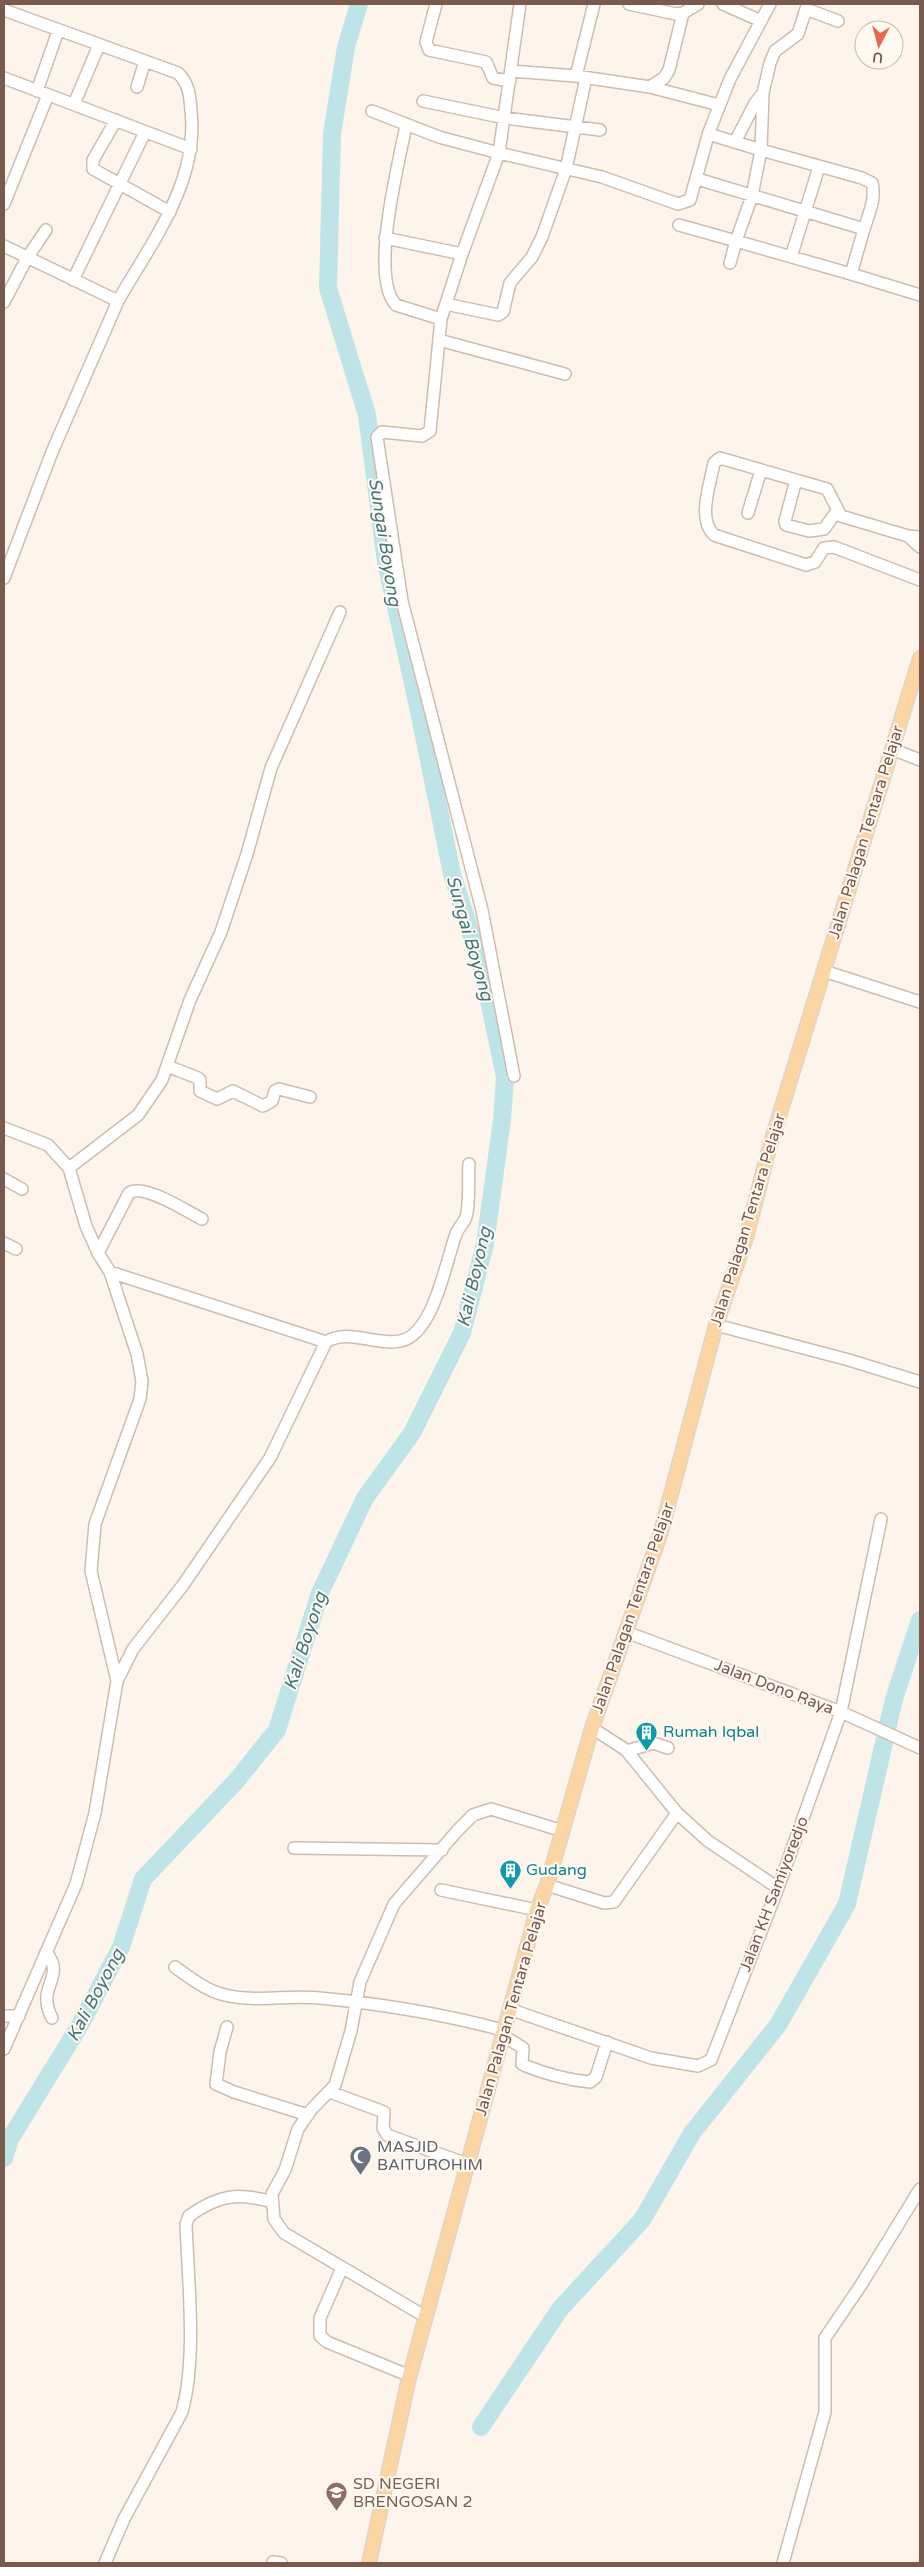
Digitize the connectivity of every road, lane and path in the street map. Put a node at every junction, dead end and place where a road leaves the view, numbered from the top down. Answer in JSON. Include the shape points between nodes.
{"nodes":[{"id":1,"x":436,"y":4,"type":"edge"},
{"id":2,"x":520,"y":4,"type":"edge"},
{"id":3,"x":594,"y":4,"type":"edge"},
{"id":4,"x":629,"y":4,"type":"edge"},
{"id":5,"x":698,"y":4,"type":"edge"},
{"id":6,"x":723,"y":4,"type":"edge"},
{"id":7,"x":770,"y":4,"type":"edge"},
{"id":8,"x":4,"y":10,"type":"edge"},
{"id":9,"x":683,"y":13,"type":"junction"},
{"id":10,"x":760,"y":21,"type":"junction"},
{"id":11,"x":838,"y":21,"type":"dead end"},
{"id":12,"x":58,"y":31,"type":"junction"},
{"id":13,"x":99,"y":45,"type":"junction"},
{"id":14,"x":145,"y":61,"type":"junction"},
{"id":15,"x":511,"y":76,"type":"junction"},
{"id":16,"x":581,"y":77,"type":"junction"},
{"id":17,"x":4,"y":78,"type":"edge"},
{"id":18,"x":137,"y":87,"type":"dead end"},
{"id":19,"x":650,"y":88,"type":"junction"},
{"id":20,"x":37,"y":90,"type":"junction"},
{"id":21,"x":763,"y":93,"type":"junction"},
{"id":22,"x":48,"y":95,"type":"junction"},
{"id":23,"x":423,"y":101,"type":"dead end"},
{"id":24,"x":74,"y":104,"type":"junction"},
{"id":25,"x":719,"y":106,"type":"junction"},
{"id":26,"x":372,"y":111,"type":"dead end"},
{"id":27,"x":505,"y":118,"type":"junction"},
{"id":28,"x":116,"y":120,"type":"junction"},
{"id":29,"x":406,"y":125,"type":"junction"},
{"id":30,"x":575,"y":128,"type":"junction"},
{"id":31,"x":600,"y":130,"type":"dead end"},
{"id":32,"x":145,"y":132,"type":"junction"},
{"id":33,"x":715,"y":136,"type":"dead end"},
{"id":34,"x":735,"y":142,"type":"junction"},
{"id":35,"x":191,"y":149,"type":"junction"},
{"id":36,"x":761,"y":150,"type":"junction"},
{"id":37,"x":499,"y":153,"type":"junction"},
{"id":38,"x":818,"y":167,"type":"junction"},
{"id":39,"x":566,"y":169,"type":"junction"},
{"id":40,"x":701,"y":180,"type":"dead end"},
{"id":41,"x":120,"y":184,"type":"junction"},
{"id":42,"x":752,"y":196,"type":"junction"},
{"id":43,"x":4,"y":204,"type":"edge"},
{"id":44,"x":170,"y":212,"type":"junction"},
{"id":45,"x":804,"y":212,"type":"junction"},
{"id":46,"x":679,"y":224,"type":"dead end"},
{"id":47,"x":864,"y":229,"type":"junction"},
{"id":48,"x":46,"y":230,"type":"dead end"},
{"id":49,"x":385,"y":238,"type":"junction"},
{"id":50,"x":736,"y":241,"type":"junction"},
{"id":51,"x":4,"y":246,"type":"edge"},
{"id":52,"x":462,"y":254,"type":"junction"},
{"id":53,"x":791,"y":257,"type":"junction"},
{"id":54,"x":27,"y":258,"type":"junction"},
{"id":55,"x":730,"y":263,"type":"dead end"},
{"id":56,"x":851,"y":274,"type":"junction"},
{"id":57,"x":73,"y":280,"type":"junction"},
{"id":58,"x":920,"y":295,"type":"edge"},
{"id":59,"x":118,"y":301,"type":"junction"},
{"id":60,"x":4,"y":302,"type":"edge"},
{"id":61,"x":446,"y":304,"type":"junction"},
{"id":62,"x":441,"y":319,"type":"junction"},
{"id":63,"x":439,"y":340,"type":"junction"},
{"id":64,"x":564,"y":374,"type":"dead end"},
{"id":65,"x":761,"y":470,"type":"junction"},
{"id":66,"x":796,"y":480,"type":"junction"},
{"id":67,"x":837,"y":511,"type":"junction"},
{"id":68,"x":748,"y":513,"type":"dead end"},
{"id":69,"x":914,"y":536,"type":"edge"},
{"id":70,"x":920,"y":547,"type":"edge"},
{"id":71,"x":4,"y":578,"type":"edge"},
{"id":72,"x":920,"y":580,"type":"edge"},
{"id":73,"x":340,"y":612,"type":"dead end"},
{"id":74,"x":920,"y":658,"type":"edge"},
{"id":75,"x":892,"y":749,"type":"junction"},
{"id":76,"x":920,"y":760,"type":"edge"},
{"id":77,"x":824,"y":971,"type":"junction"},
{"id":78,"x":920,"y":1002,"type":"edge"},
{"id":79,"x":168,"y":1066,"type":"junction"},
{"id":80,"x":514,"y":1076,"type":"dead end"},
{"id":81,"x":310,"y":1098,"type":"dead end"},
{"id":82,"x":4,"y":1128,"type":"edge"},
{"id":83,"x":469,"y":1164,"type":"dead end"},
{"id":84,"x":69,"y":1168,"type":"junction"},
{"id":85,"x":4,"y":1179,"type":"edge"},
{"id":86,"x":22,"y":1189,"type":"dead end"},
{"id":87,"x":202,"y":1219,"type":"dead end"},
{"id":88,"x":4,"y":1243,"type":"edge"},
{"id":89,"x":16,"y":1249,"type":"dead end"},
{"id":90,"x":98,"y":1253,"type":"junction"},
{"id":91,"x":110,"y":1272,"type":"junction"},
{"id":92,"x":716,"y":1325,"type":"junction"},
{"id":93,"x":326,"y":1342,"type":"junction"},
{"id":94,"x":920,"y":1382,"type":"edge"},
{"id":95,"x":881,"y":1518,"type":"dead end"},
{"id":96,"x":626,"y":1632,"type":"junction"},
{"id":97,"x":117,"y":1681,"type":"junction"},
{"id":98,"x":841,"y":1712,"type":"junction"},
{"id":99,"x":592,"y":1728,"type":"junction"},
{"id":100,"x":668,"y":1748,"type":"dead end"},
{"id":101,"x":920,"y":1748,"type":"edge"},
{"id":102,"x":627,"y":1750,"type":"junction"},
{"id":103,"x":677,"y":1813,"type":"junction"},
{"id":104,"x":563,"y":1830,"type":"junction"},
{"id":105,"x":294,"y":1848,"type":"dead end"},
{"id":106,"x":442,"y":1850,"type":"junction"},
{"id":107,"x":547,"y":1885,"type":"junction"},
{"id":108,"x":778,"y":1888,"type":"junction"},
{"id":109,"x":441,"y":1890,"type":"dead end"},
{"id":110,"x":537,"y":1910,"type":"junction"},
{"id":111,"x":46,"y":1952,"type":"junction"},
{"id":112,"x":175,"y":1967,"type":"dead end"},
{"id":113,"x":355,"y":2003,"type":"junction"},
{"id":114,"x":509,"y":2009,"type":"junction"},
{"id":115,"x":4,"y":2016,"type":"edge"},
{"id":116,"x":18,"y":2016,"type":"junction"},
{"id":117,"x":52,"y":2018,"type":"dead end"},
{"id":118,"x":227,"y":2027,"type":"dead end"},
{"id":119,"x":502,"y":2032,"type":"junction"},
{"id":120,"x":608,"y":2042,"type":"junction"},
{"id":121,"x":4,"y":2049,"type":"edge"},
{"id":122,"x":330,"y":2092,"type":"junction"},
{"id":123,"x":308,"y":2115,"type":"junction"},
{"id":124,"x":467,"y":2164,"type":"junction"},
{"id":125,"x":920,"y":2189,"type":"edge"},
{"id":126,"x":272,"y":2202,"type":"junction"},
{"id":127,"x":342,"y":2268,"type":"junction"},
{"id":128,"x":426,"y":2317,"type":"junction"},
{"id":129,"x":410,"y":2376,"type":"junction"},
{"id":130,"x":105,"y":2563,"type":"edge"},
{"id":131,"x":369,"y":2563,"type":"edge"},
{"id":132,"x":783,"y":2563,"type":"edge"}],
"edges":[{"from":1,"to":15,"type":"street","via":[[426,42],[429,50],[486,62],[494,78]]},
{"from":2,"to":15,"type":"street"},
{"from":3,"to":16,"type":"street"},
{"from":4,"to":9,"type":"street"},
{"from":5,"to":9,"type":"street"},
{"from":6,"to":10,"type":"street"},
{"from":7,"to":10,"type":"street"},
{"from":8,"to":12,"type":"street"},
{"from":9,"to":19,"type":"street","via":[[668,70],[664,78]]},
{"from":10,"to":25,"type":"street"},
{"from":11,"to":21,"type":"street","via":[[806,9],[798,34],[775,51]]},
{"from":12,"to":13,"type":"street"},
{"from":12,"to":20,"type":"street"},
{"from":13,"to":14,"type":"street"},
{"from":13,"to":24,"type":"street"},
{"from":14,"to":18,"type":"street"},
{"from":14,"to":35,"type":"street","via":[[178,73],[188,87],[194,133]]},
{"from":15,"to":16,"type":"street"},
{"from":15,"to":27,"type":"street"},
{"from":16,"to":19,"type":"street"},
{"from":16,"to":30,"type":"street"},
{"from":17,"to":20,"type":"street"},
{"from":19,"to":25,"type":"street"},
{"from":20,"to":22,"type":"street"},
{"from":21,"to":34,"type":"street","via":[[754,103]]},
{"from":21,"to":36,"type":"street"},
{"from":22,"to":24,"type":"street"},
{"from":22,"to":43,"type":"street"},
{"from":23,"to":27,"type":"street"},
{"from":24,"to":28,"type":"street"},
{"from":25,"to":39,"type":"street","via":[[690,200],[685,204],[672,203],[624,183]]},
{"from":26,"to":29,"type":"street"},
{"from":27,"to":30,"type":"street"},
{"from":27,"to":37,"type":"street"},
{"from":28,"to":32,"type":"street"},
{"from":28,"to":41,"type":"street","via":[[92,166],[96,172]]},
{"from":29,"to":37,"type":"street"},
{"from":29,"to":49,"type":"street"},
{"from":30,"to":31,"type":"street"},
{"from":30,"to":39,"type":"street"},
{"from":32,"to":35,"type":"street"},
{"from":32,"to":41,"type":"street"},
{"from":33,"to":34,"type":"street"},
{"from":34,"to":36,"type":"street"},
{"from":35,"to":44,"type":"street","via":[[190,162]]},
{"from":36,"to":38,"type":"street"},
{"from":36,"to":42,"type":"street"},
{"from":37,"to":39,"type":"street"},
{"from":37,"to":52,"type":"street"},
{"from":38,"to":45,"type":"street"},
{"from":38,"to":47,"type":"street","via":[[872,183],[873,202]]},
{"from":39,"to":61,"type":"street","via":[[542,237],[532,257],[510,283],[503,312],[498,314]]},
{"from":40,"to":42,"type":"street"},
{"from":41,"to":44,"type":"street"},
{"from":41,"to":57,"type":"street"},
{"from":42,"to":45,"type":"street"},
{"from":42,"to":50,"type":"street"},
{"from":44,"to":59,"type":"street"},
{"from":45,"to":47,"type":"street"},
{"from":45,"to":53,"type":"street"},
{"from":46,"to":50,"type":"street"},
{"from":47,"to":56,"type":"street"},
{"from":48,"to":54,"type":"street"},
{"from":49,"to":52,"type":"street"},
{"from":49,"to":62,"type":"street","via":[[386,275],[392,301]]},
{"from":50,"to":53,"type":"street"},
{"from":50,"to":55,"type":"street"},
{"from":51,"to":54,"type":"street"},
{"from":52,"to":61,"type":"street"},
{"from":53,"to":56,"type":"street"},
{"from":54,"to":57,"type":"street"},
{"from":54,"to":60,"type":"street"},
{"from":56,"to":58,"type":"street"},
{"from":57,"to":59,"type":"street"},
{"from":59,"to":71,"type":"street","via":[[52,452]]},
{"from":61,"to":62,"type":"street"},
{"from":62,"to":63,"type":"street"},
{"from":63,"to":64,"type":"street"},
{"from":63,"to":80,"type":"street","via":[[430,431],[422,436],[382,432],[377,437],[402,601],[482,910]]},
{"from":65,"to":66,"type":"street"},
{"from":65,"to":68,"type":"street"},
{"from":65,"to":72,"type":"street","via":[[716,459],[705,515],[706,528],[714,535],[806,565],[814,562],[824,548],[834,547]]},
{"from":66,"to":67,"type":"street","via":[[827,489]]},
{"from":66,"to":67,"type":"street","via":[[786,525],[808,531],[824,529]]},
{"from":67,"to":69,"type":"street","via":[[841,516]]},
{"from":69,"to":70,"type":"street"},
{"from":73,"to":79,"type":"street","via":[[271,768],[221,932],[190,1000]]},
{"from":74,"to":75,"type":"main road","name":"Jalan Palagan Tentara Pelajar"},
{"from":75,"to":76,"type":"street"},
{"from":75,"to":77,"type":"main road","name":"Jalan Palagan Tentara Pelajar"},
{"from":77,"to":78,"type":"street"},
{"from":77,"to":92,"type":"main road","name":"Jalan Palagan Tentara Pelajar","via":[[769,1150],[746,1238]]},
{"from":79,"to":81,"type":"street","via":[[198,1078],[200,1091],[217,1099],[233,1091],[263,1106],[272,1101],[279,1089]]},
{"from":79,"to":84,"type":"street","via":[[138,1115]]},
{"from":82,"to":84,"type":"street","via":[[48,1144]]},
{"from":83,"to":93,"type":"street","via":[[466,1217],[456,1234],[441,1287],[413,1336],[388,1342],[336,1336]]},
{"from":84,"to":90,"type":"street","via":[[86,1226]]},
{"from":85,"to":86,"type":"street"},
{"from":87,"to":90,"type":"street","via":[[145,1190],[135,1189],[129,1193]]},
{"from":88,"to":89,"type":"street"},
{"from":90,"to":91,"type":"street"},
{"from":91,"to":93,"type":"street"},
{"from":91,"to":97,"type":"street","via":[[142,1381],[140,1399],[95,1524],[91,1572]]},
{"from":92,"to":94,"type":"street"},
{"from":92,"to":96,"type":"main road","name":"Jalan Palagan Tentara Pelajar","via":[[661,1532]]},
{"from":93,"to":97,"type":"street","via":[[270,1458],[183,1585],[133,1649]]},
{"from":95,"to":98,"type":"street","name":"Jalan KH Samiyoredjo"},
{"from":96,"to":98,"type":"street","name":"Jalan Dono Raya"},
{"from":96,"to":99,"type":"main road","name":"Jalan Palagan Tentara Pelajar"},
{"from":97,"to":111,"type":"street","via":[[95,1813],[79,1875]]},
{"from":98,"to":101,"type":"street","name":"Jalan Dono Raya"},
{"from":98,"to":108,"type":"street","name":"Jalan KH Samiyoredjo"},
{"from":99,"to":102,"type":"street"},
{"from":99,"to":104,"type":"main road","name":"Jalan Palagan Tentara Pelajar"},
{"from":100,"to":102,"type":"street","via":[[653,1743]]},
{"from":102,"to":103,"type":"street"},
{"from":103,"to":107,"type":"street","via":[[614,1902],[604,1903]]},
{"from":103,"to":108,"type":"street","via":[[708,1841]]},
{"from":104,"to":106,"type":"street","via":[[491,1809],[473,1815]]},
{"from":104,"to":107,"type":"main road","name":"Jalan Palagan Tentara Pelajar"},
{"from":105,"to":106,"type":"street"},
{"from":106,"to":113,"type":"street","via":[[394,1904],[360,1982]]},
{"from":107,"to":110,"type":"main road","name":"Jalan Palagan Tentara Pelajar"},
{"from":108,"to":120,"type":"street","name":"Jalan KH Samiyoredjo","via":[[711,2060],[698,2066],[685,2066]]},
{"from":109,"to":110,"type":"street"},
{"from":110,"to":114,"type":"main road","name":"Jalan Palagan Tentara Pelajar"},
{"from":111,"to":116,"type":"street"},
{"from":111,"to":117,"type":"street","via":[[54,1962],[45,1997]]},
{"from":112,"to":113,"type":"street","via":[[221,1994],[318,1998]]},
{"from":113,"to":119,"type":"street","via":[[450,2016]]},
{"from":113,"to":122,"type":"street","via":[[341,2070]]},
{"from":114,"to":119,"type":"main road","name":"Jalan Palagan Tentara Pelajar"},
{"from":114,"to":120,"type":"street","name":"Jalan KH Samiyoredjo"},
{"from":115,"to":116,"type":"street"},
{"from":116,"to":121,"type":"street"},
{"from":118,"to":123,"type":"street","via":[[216,2084]]},
{"from":119,"to":120,"type":"street","via":[[523,2048],[522,2064],[554,2076],[590,2082],[596,2077]]},
{"from":119,"to":124,"type":"main road","name":"Jalan Palagan Tentara Pelajar"},
{"from":122,"to":123,"type":"street"},
{"from":122,"to":124,"type":"street","via":[[384,2112],[383,2128],[387,2135]]},
{"from":123,"to":126,"type":"street","via":[[298,2129],[285,2170],[272,2194]]},
{"from":124,"to":128,"type":"main road","name":"Jalan Palagan Tentara Pelajar"},
{"from":125,"to":132,"type":"street","via":[[825,2338],[824,2412]]},
{"from":126,"to":127,"type":"street","via":[[274,2219],[284,2232]]},
{"from":126,"to":130,"type":"street","via":[[232,2196],[189,2216],[186,2224],[190,2367],[186,2399]]},
{"from":127,"to":128,"type":"street"},
{"from":127,"to":129,"type":"street","via":[[320,2318],[320,2336],[327,2342]]},
{"from":128,"to":129,"type":"main road","name":"Jalan Palagan Tentara Pelajar"},
{"from":129,"to":131,"type":"main road","name":"Jalan Palagan Tentara Pelajar"}]}
